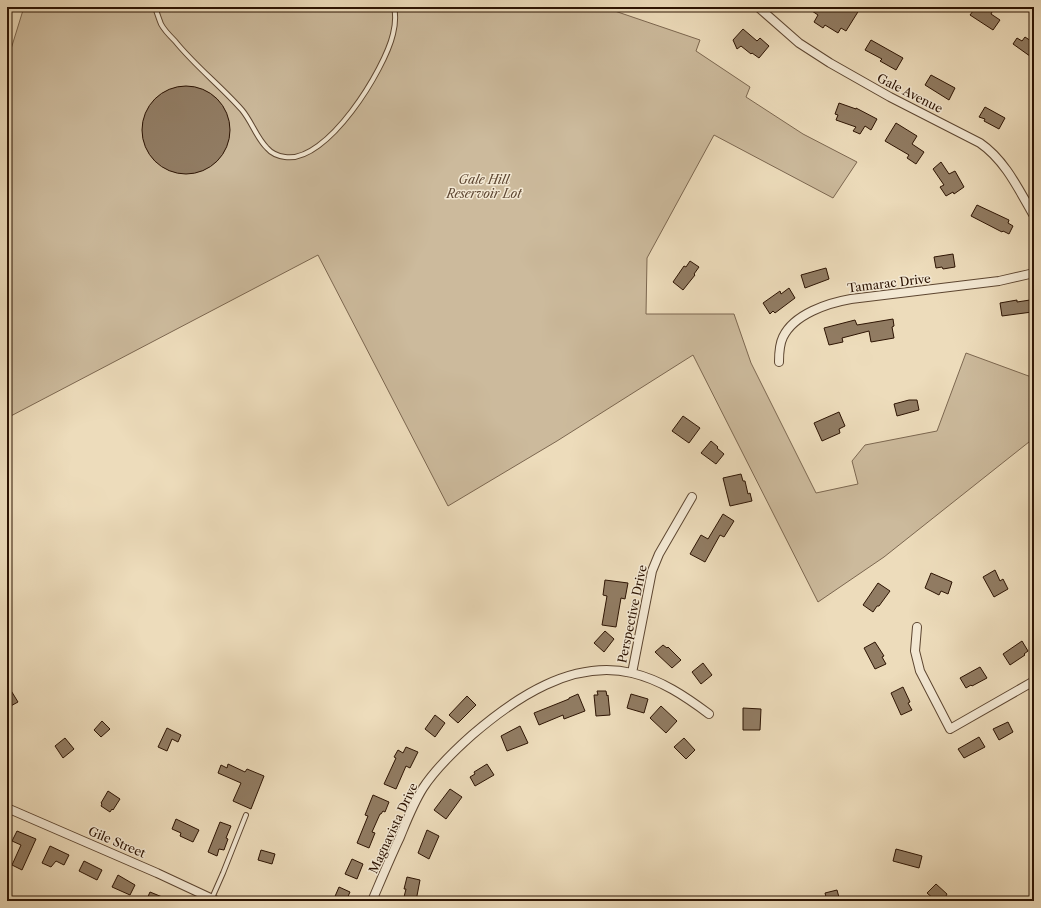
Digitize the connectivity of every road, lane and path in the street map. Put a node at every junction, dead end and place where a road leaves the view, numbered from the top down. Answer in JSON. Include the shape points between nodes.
{"nodes":[{"id":1,"x":155,"y":7,"type":"edge"},
{"id":2,"x":394,"y":7,"type":"edge"},
{"id":3,"x":758,"y":7,"type":"edge"},
{"id":4,"x":1034,"y":216,"type":"edge"},
{"id":5,"x":1034,"y":273,"type":"edge"},
{"id":6,"x":779,"y":362,"type":"dead end"},
{"id":7,"x":692,"y":497,"type":"dead end"},
{"id":8,"x":917,"y":627,"type":"dead end"},
{"id":9,"x":632,"y":673,"type":"junction"},
{"id":10,"x":1034,"y":681,"type":"edge"},
{"id":11,"x":709,"y":714,"type":"dead end"},
{"id":12,"x":7,"y":808,"type":"edge"},
{"id":13,"x":246,"y":815,"type":"dead end"},
{"id":14,"x":214,"y":900,"type":"edge"},
{"id":15,"x":372,"y":901,"type":"edge"}],
"edges":[{"from":1,"to":2,"type":"lane","via":[[162,25],[185,54],[246,116],[266,147],[277,156],[290,158],[305,155],[313,150],[339,127],[361,99],[372,83],[393,34],[396,15]]},
{"from":3,"to":4,"type":"street","name":"Gale Avenue","via":[[799,43],[830,63],[980,143],[1007,172]]},
{"from":5,"to":6,"type":"street","name":"Tamarac Drive","via":[[999,281],[851,299],[827,305],[805,315],[787,331],[780,343]]},
{"from":7,"to":9,"type":"street","name":"Perspective Drive","via":[[652,571]]},
{"from":8,"to":10,"type":"street","via":[[915,645],[920,670],[950,729]]},
{"from":9,"to":11,"type":"street","name":"Magnavista Drive","via":[[662,684]]},
{"from":9,"to":15,"type":"street","name":"Magnavista Drive","via":[[596,671],[551,683],[513,702],[466,741],[441,764],[416,800]]},
{"from":12,"to":14,"type":"street","name":"Gile Street"},
{"from":13,"to":14,"type":"lane"}]}
